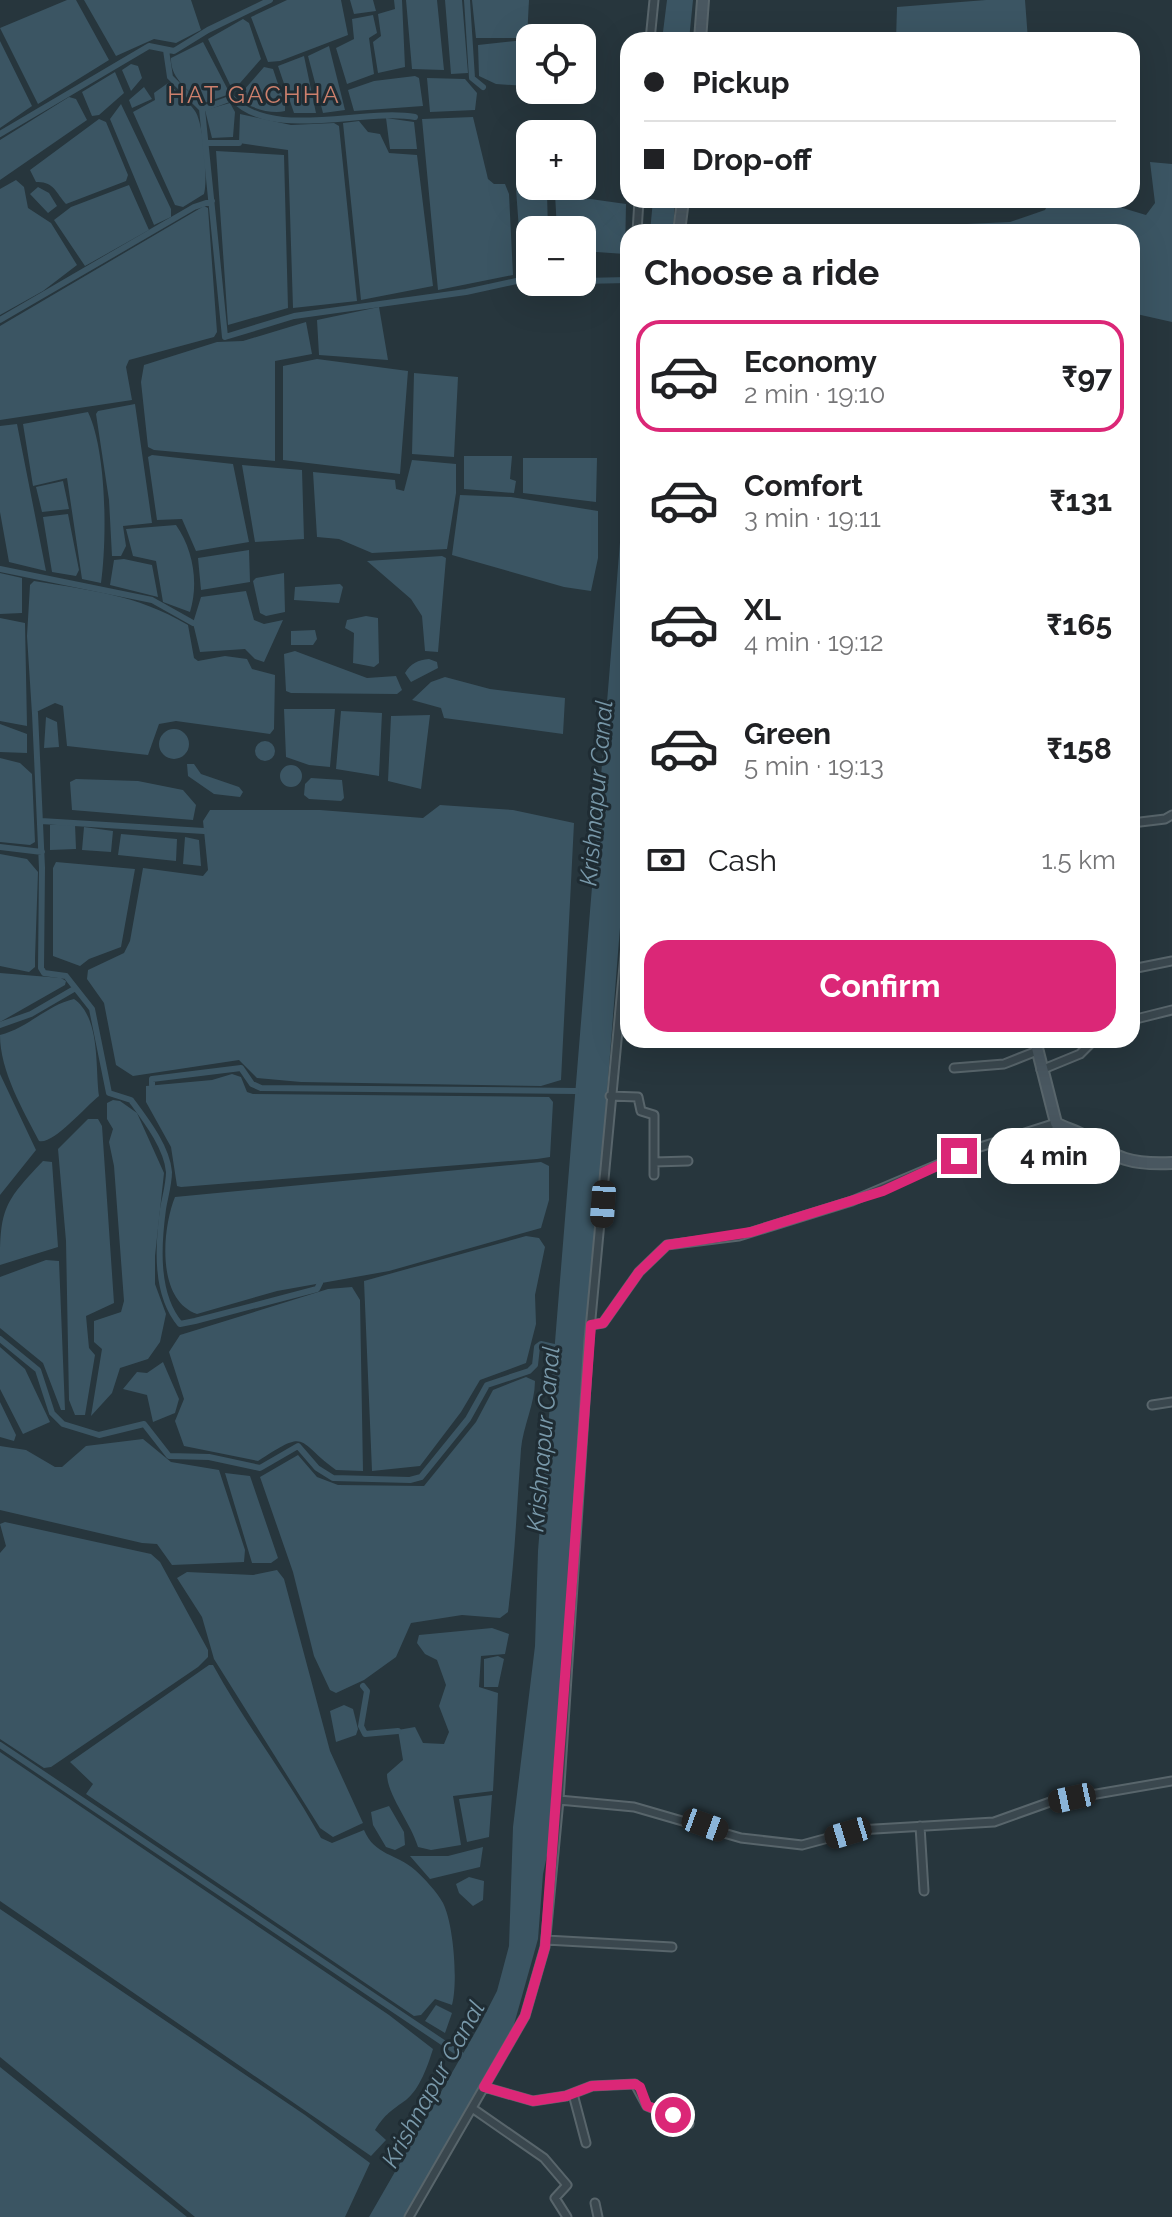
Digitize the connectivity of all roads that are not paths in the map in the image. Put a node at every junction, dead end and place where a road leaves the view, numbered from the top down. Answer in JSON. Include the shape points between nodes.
{"nodes":[{"id":1,"x":654,"y":0,"type":"edge"},
{"id":2,"x":703,"y":0,"type":"edge"},
{"id":3,"x":651,"y":32,"type":"edge"},
{"id":4,"x":701,"y":32,"type":"edge"},
{"id":5,"x":1172,"y":815,"type":"edge"},
{"id":6,"x":1140,"y":822,"type":"edge"},
{"id":7,"x":1172,"y":961,"type":"edge"},
{"id":8,"x":1140,"y":967,"type":"edge"},
{"id":9,"x":620,"y":1000,"type":"edge"},
{"id":10,"x":1172,"y":1010,"type":"edge"},
{"id":11,"x":1140,"y":1018,"type":"edge"},
{"id":12,"x":1032,"y":1048,"type":"edge"},
{"id":13,"x":1036,"y":1048,"type":"edge"},
{"id":14,"x":1086,"y":1048,"type":"edge"},
{"id":15,"x":954,"y":1068,"type":"dead end"},
{"id":16,"x":1041,"y":1070,"type":"junction"},
{"id":17,"x":610,"y":1096,"type":"junction"},
{"id":18,"x":1056,"y":1123,"type":"junction"},
{"id":19,"x":688,"y":1161,"type":"dead end"},
{"id":20,"x":654,"y":1162,"type":"junction"},
{"id":21,"x":1172,"y":1163,"type":"edge"},
{"id":22,"x":654,"y":1175,"type":"dead end"},
{"id":23,"x":591,"y":1325,"type":"junction"},
{"id":24,"x":1172,"y":1402,"type":"edge"},
{"id":25,"x":1152,"y":1405,"type":"dead end"},
{"id":26,"x":1172,"y":1781,"type":"edge"},
{"id":27,"x":559,"y":1800,"type":"junction"},
{"id":28,"x":920,"y":1826,"type":"junction"},
{"id":29,"x":924,"y":1891,"type":"dead end"},
{"id":30,"x":546,"y":1940,"type":"junction"},
{"id":31,"x":672,"y":1947,"type":"dead end"},
{"id":32,"x":484,"y":2087,"type":"junction"},
{"id":33,"x":573,"y":2094,"type":"junction"},
{"id":34,"x":472,"y":2108,"type":"junction"},
{"id":35,"x":689,"y":2124,"type":"dead end"},
{"id":36,"x":586,"y":2143,"type":"dead end"},
{"id":37,"x":595,"y":2203,"type":"dead end"},
{"id":38,"x":409,"y":2217,"type":"edge"},
{"id":39,"x":567,"y":2217,"type":"edge"},
{"id":40,"x":598,"y":2217,"type":"edge"}],
"edges":[{"from":1,"to":3,"type":"street"},
{"from":2,"to":4,"type":"street"},
{"from":5,"to":6,"type":"street"},
{"from":7,"to":8,"type":"street"},
{"from":9,"to":17,"type":"street"},
{"from":10,"to":11,"type":"street"},
{"from":12,"to":15,"type":"street","via":[[1004,1064]]},
{"from":13,"to":16,"type":"street"},
{"from":14,"to":16,"type":"street"},
{"from":16,"to":18,"type":"street"},
{"from":17,"to":20,"type":"street","via":[[638,1097],[643,1113],[654,1115]]},
{"from":17,"to":23,"type":"street"},
{"from":18,"to":21,"type":"street","via":[[1106,1153],[1140,1164]]},
{"from":18,"to":23,"type":"street","via":[[977,1148],[852,1201],[739,1236],[667,1245],[633,1279],[603,1323]]},
{"from":19,"to":20,"type":"street"},
{"from":20,"to":22,"type":"street"},
{"from":23,"to":27,"type":"street"},
{"from":24,"to":25,"type":"street"},
{"from":26,"to":28,"type":"street","via":[[1050,1802],[994,1822]]},
{"from":27,"to":28,"type":"street","via":[[634,1807],[741,1838],[802,1845],[858,1830]]},
{"from":27,"to":30,"type":"street"},
{"from":28,"to":29,"type":"street"},
{"from":30,"to":31,"type":"street"},
{"from":30,"to":32,"type":"street","via":[[525,2016]]},
{"from":32,"to":33,"type":"street","via":[[533,2101]]},
{"from":32,"to":34,"type":"street"},
{"from":33,"to":35,"type":"street","via":[[592,2086],[637,2084],[647,2106]]},
{"from":33,"to":36,"type":"street"},
{"from":34,"to":38,"type":"street"},
{"from":34,"to":39,"type":"street","via":[[549,2163],[567,2185],[555,2198]]},
{"from":37,"to":40,"type":"street"}]}
